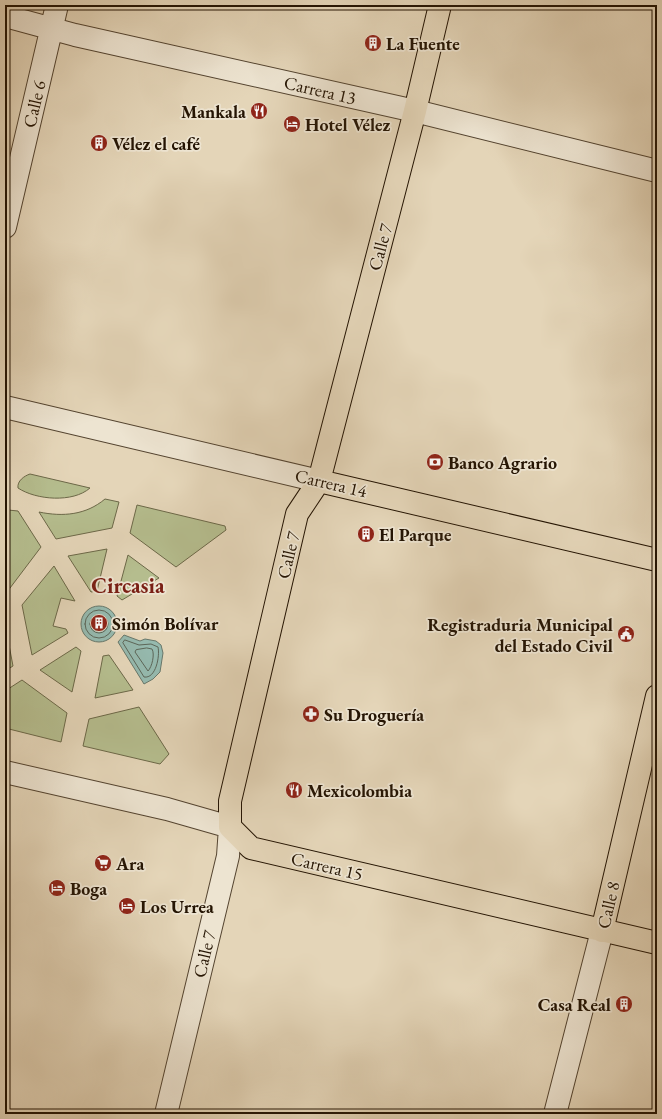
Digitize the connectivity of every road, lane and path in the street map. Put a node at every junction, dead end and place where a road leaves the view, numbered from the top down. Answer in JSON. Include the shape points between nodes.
{"nodes":[{"id":1,"x":57,"y":5,"type":"edge"},
{"id":2,"x":440,"y":5,"type":"edge"},
{"id":3,"x":5,"y":16,"type":"edge"},
{"id":4,"x":51,"y":28,"type":"junction"},
{"id":5,"x":415,"y":111,"type":"junction"},
{"id":6,"x":657,"y":171,"type":"edge"},
{"id":7,"x":5,"y":227,"type":"edge"},
{"id":8,"x":5,"y":407,"type":"edge"},
{"id":9,"x":319,"y":481,"type":"junction"},
{"id":10,"x":657,"y":560,"type":"edge"},
{"id":11,"x":657,"y":696,"type":"edge"},
{"id":12,"x":5,"y":772,"type":"edge"},
{"id":13,"x":230,"y":827,"type":"junction"},
{"id":14,"x":602,"y":931,"type":"junction"},
{"id":15,"x":657,"y":943,"type":"edge"},
{"id":16,"x":166,"y":1114,"type":"edge"},
{"id":17,"x":555,"y":1114,"type":"edge"}],
"edges":[{"from":1,"to":4,"type":"street","name":"Calle 6"},
{"from":2,"to":5,"type":"main road","name":"Calle 7"},
{"from":3,"to":4,"type":"street","name":"Carrera 13"},
{"from":4,"to":5,"type":"street","name":"Carrera 13"},
{"from":4,"to":7,"type":"street","name":"Calle 6"},
{"from":5,"to":6,"type":"street","name":"Carrera 13"},
{"from":5,"to":9,"type":"main road","name":"Calle 7"},
{"from":8,"to":9,"type":"street","name":"Carrera 14"},
{"from":9,"to":10,"type":"main road","name":"Carrera 14"},
{"from":9,"to":13,"type":"main road","name":"Calle 7","via":[[297,514],[230,802]]},
{"from":11,"to":14,"type":"main road","name":"Calle 8"},
{"from":12,"to":13,"type":"street","name":"Carrera 15","via":[[166,809]]},
{"from":13,"to":14,"type":"main road","name":"Carrera 15","via":[[251,848]]},
{"from":13,"to":16,"type":"street","name":"Calle 7","via":[[228,856]]},
{"from":14,"to":15,"type":"main road","name":"Carrera 15"},
{"from":14,"to":17,"type":"street","name":"Calle 8"}]}
